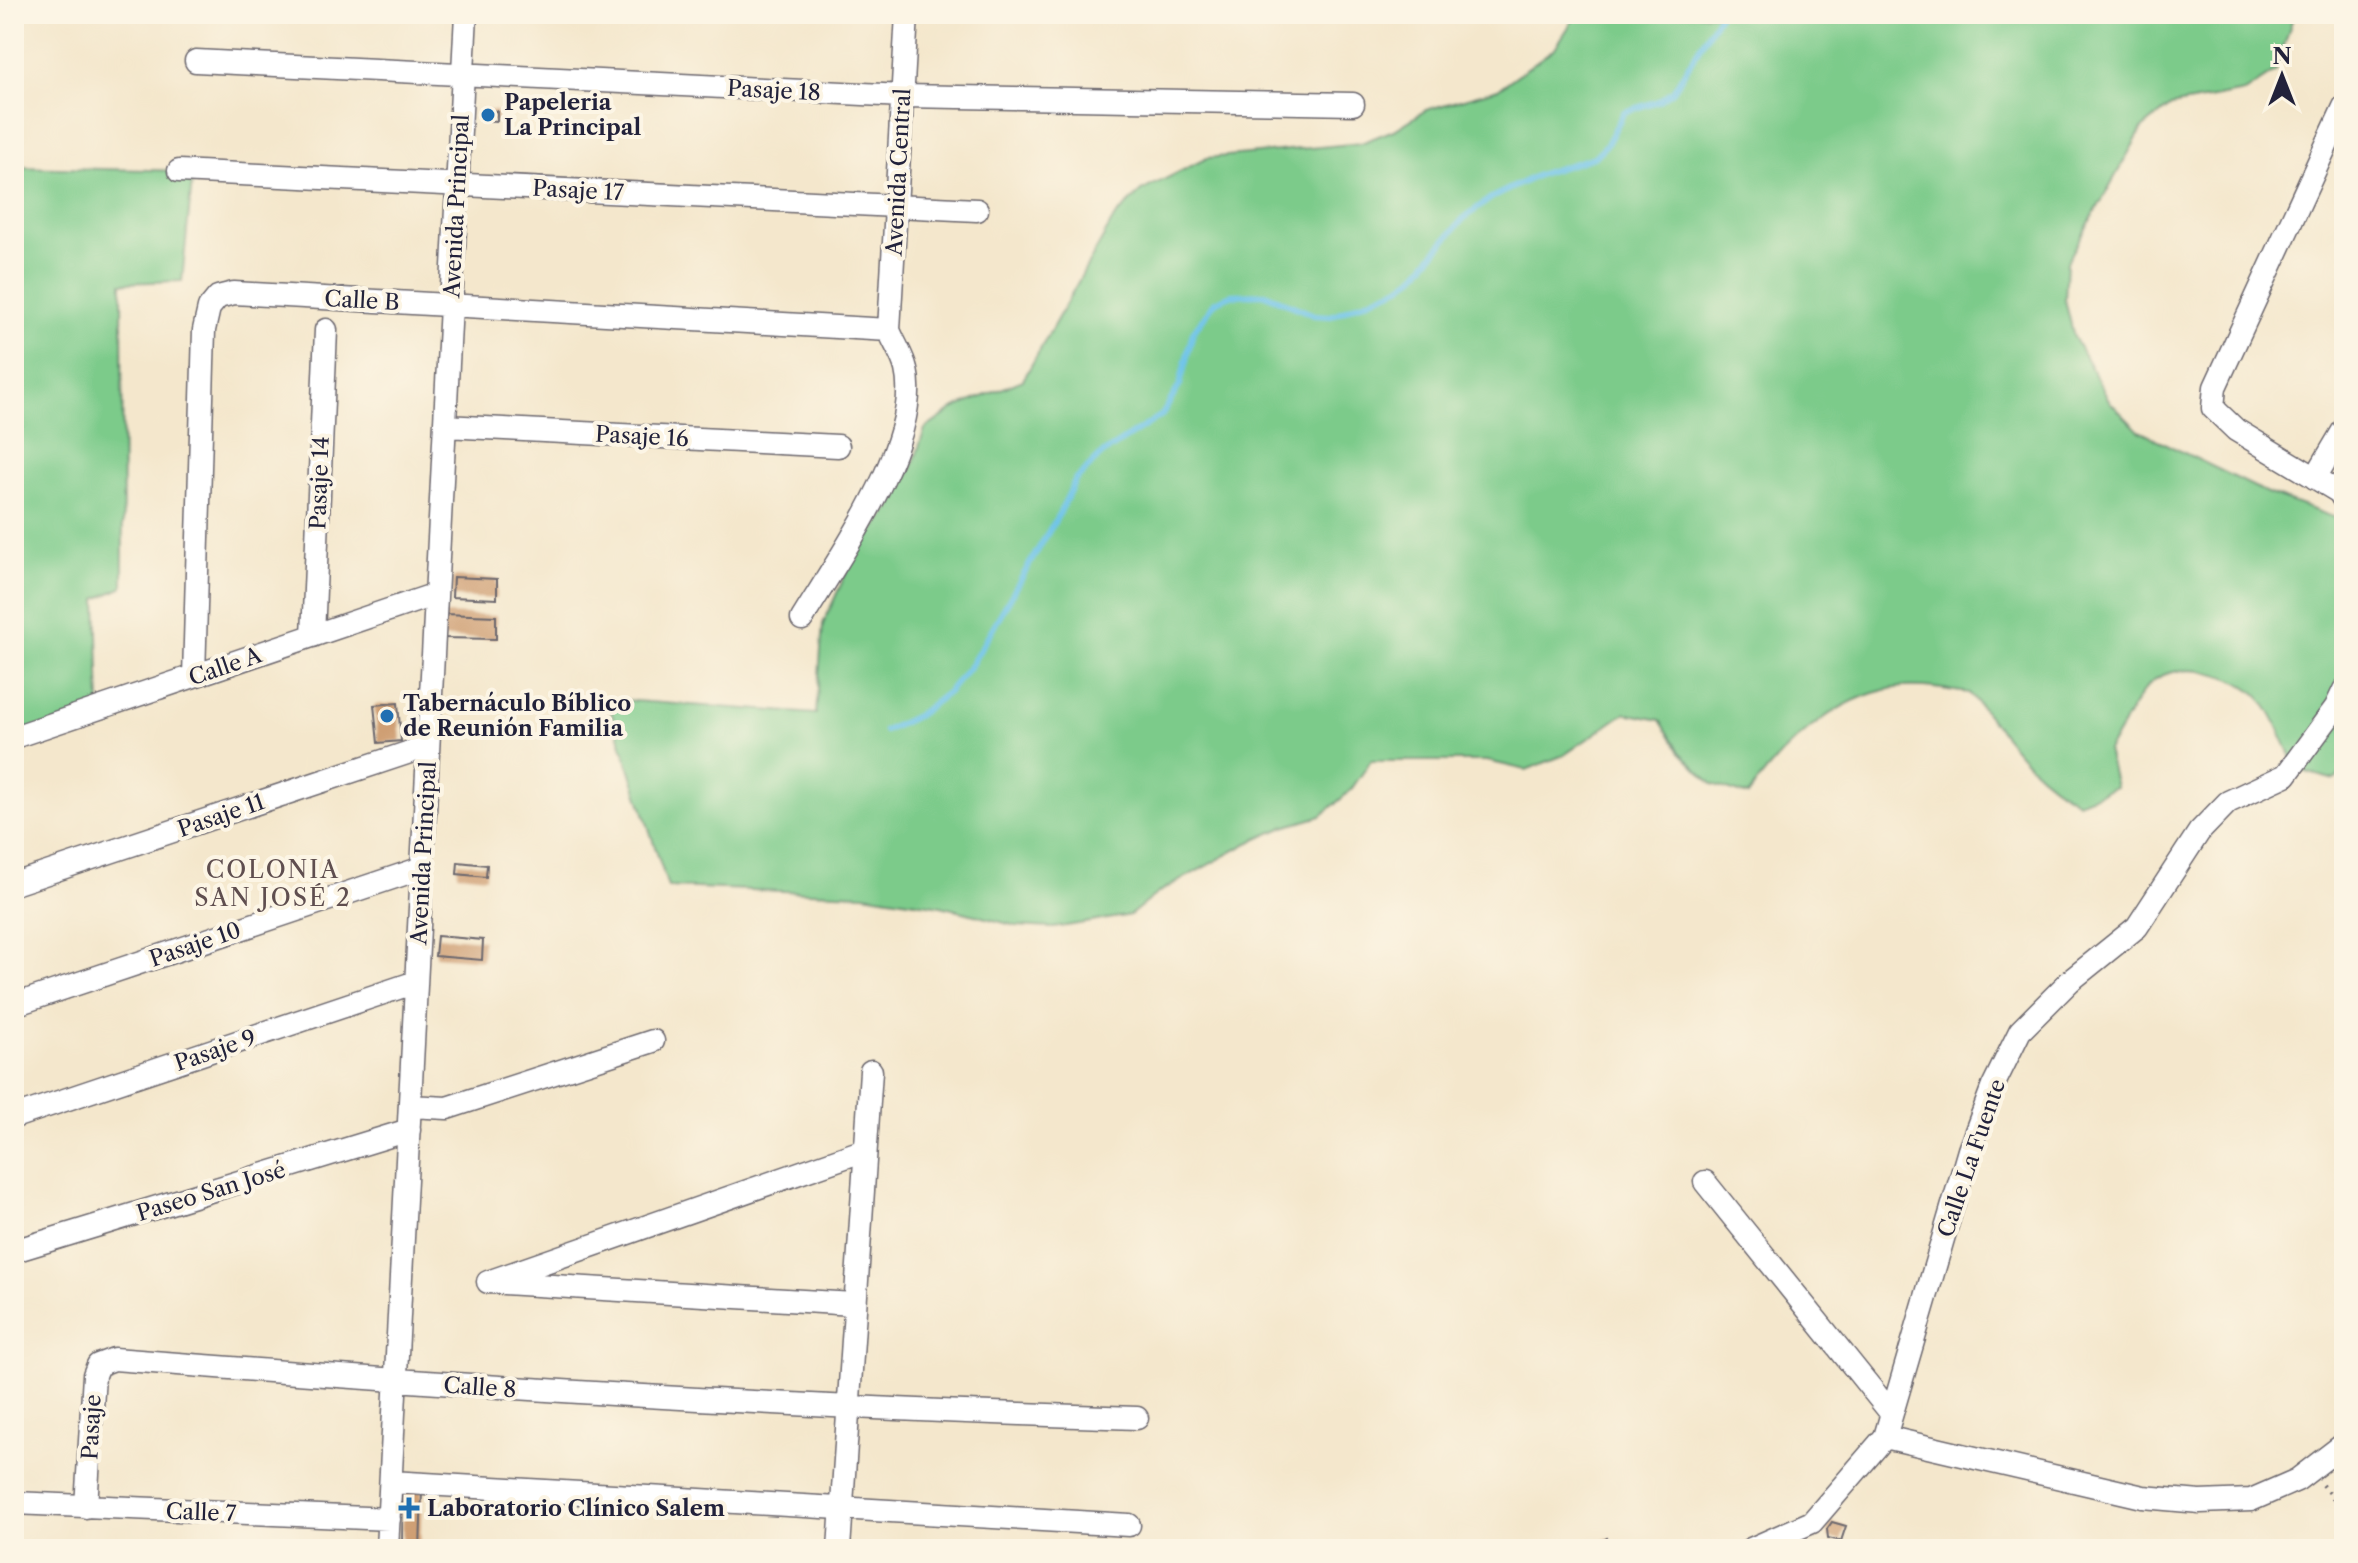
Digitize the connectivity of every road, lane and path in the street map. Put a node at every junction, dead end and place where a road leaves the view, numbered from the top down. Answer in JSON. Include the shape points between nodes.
{"nodes":[{"id":1,"x":466,"y":14,"type":"edge"},
{"id":2,"x":907,"y":14,"type":"edge"},
{"id":3,"x":196,"y":61,"type":"dead end"},
{"id":4,"x":463,"y":74,"type":"junction"},
{"id":5,"x":903,"y":96,"type":"junction"},
{"id":6,"x":1353,"y":104,"type":"dead end"},
{"id":7,"x":2344,"y":107,"type":"edge"},
{"id":8,"x":179,"y":171,"type":"dead end"},
{"id":9,"x":457,"y":184,"type":"junction"},
{"id":10,"x":896,"y":206,"type":"junction"},
{"id":11,"x":977,"y":210,"type":"dead end"},
{"id":12,"x":451,"y":305,"type":"junction"},
{"id":13,"x":326,"y":330,"type":"dead end"},
{"id":14,"x":889,"y":330,"type":"junction"},
{"id":15,"x":445,"y":426,"type":"junction"},
{"id":16,"x":2344,"y":429,"type":"edge"},
{"id":17,"x":838,"y":446,"type":"dead end"},
{"id":18,"x":2315,"y":478,"type":"junction"},
{"id":19,"x":2344,"y":500,"type":"edge"},
{"id":20,"x":436,"y":594,"type":"junction"},
{"id":21,"x":802,"y":619,"type":"dead end"},
{"id":22,"x":313,"y":636,"type":"junction"},
{"id":23,"x":194,"y":676,"type":"junction"},
{"id":24,"x":2344,"y":690,"type":"edge"},
{"id":25,"x":14,"y":737,"type":"edge"},
{"id":26,"x":428,"y":746,"type":"junction"},
{"id":27,"x":422,"y":868,"type":"junction"},
{"id":28,"x":14,"y":884,"type":"edge"},
{"id":29,"x":416,"y":982,"type":"junction"},
{"id":30,"x":14,"y":1005,"type":"edge"},
{"id":31,"x":653,"y":1041,"type":"dead end"},
{"id":32,"x":871,"y":1071,"type":"dead end"},
{"id":33,"x":410,"y":1106,"type":"junction"},
{"id":34,"x":14,"y":1117,"type":"edge"},
{"id":35,"x":409,"y":1130,"type":"junction"},
{"id":36,"x":865,"y":1150,"type":"junction"},
{"id":37,"x":1705,"y":1182,"type":"dead end"},
{"id":38,"x":14,"y":1251,"type":"edge"},
{"id":39,"x":854,"y":1304,"type":"junction"},
{"id":40,"x":114,"y":1359,"type":"joint"},
{"id":41,"x":396,"y":1382,"type":"junction"},
{"id":42,"x":847,"y":1410,"type":"junction"},
{"id":43,"x":1891,"y":1413,"type":"junction"},
{"id":44,"x":1137,"y":1418,"type":"dead end"},
{"id":45,"x":1885,"y":1437,"type":"junction"},
{"id":46,"x":2344,"y":1444,"type":"edge"},
{"id":47,"x":2310,"y":1470,"type":"junction"},
{"id":48,"x":391,"y":1482,"type":"junction"},
{"id":49,"x":14,"y":1503,"type":"edge"},
{"id":50,"x":86,"y":1507,"type":"junction"},
{"id":51,"x":842,"y":1511,"type":"junction"},
{"id":52,"x":2344,"y":1511,"type":"edge"},
{"id":53,"x":389,"y":1519,"type":"junction"},
{"id":54,"x":1129,"y":1525,"type":"dead end"},
{"id":55,"x":1764,"y":1548,"type":"edge"},
{"id":56,"x":387,"y":1549,"type":"edge"},
{"id":57,"x":839,"y":1549,"type":"edge"}],
"edges":[{"from":1,"to":4,"type":"street","name":"Avenida Principal"},
{"from":2,"to":5,"type":"street","name":"Avenida Central"},
{"from":3,"to":4,"type":"street","name":"Pasaje 18"},
{"from":4,"to":5,"type":"street","name":"Pasaje 18"},
{"from":4,"to":9,"type":"street","name":"Avenida Principal"},
{"from":5,"to":6,"type":"street","name":"Pasaje 18"},
{"from":5,"to":10,"type":"street","name":"Avenida Central"},
{"from":7,"to":18,"type":"street","via":[[2215,387],[2213,408],[2236,430]]},
{"from":8,"to":9,"type":"street","name":"Pasaje 17"},
{"from":9,"to":10,"type":"street","name":"Pasaje 17"},
{"from":9,"to":12,"type":"street","name":"Avenida Principal"},
{"from":10,"to":11,"type":"street","name":"Pasaje 17"},
{"from":10,"to":14,"type":"street","name":"Avenida Central"},
{"from":12,"to":14,"type":"street","name":"Calle B"},
{"from":12,"to":15,"type":"street","name":"Avenida Principal"},
{"from":12,"to":23,"type":"street","name":"Calle B","via":[[234,293],[213,301],[204,330]]},
{"from":13,"to":22,"type":"street","name":"Pasaje 14"},
{"from":14,"to":21,"type":"street","via":[[906,370],[896,454]]},
{"from":15,"to":17,"type":"street","name":"Pasaje 16"},
{"from":15,"to":20,"type":"street","name":"Avenida Principal"},
{"from":16,"to":18,"type":"street"},
{"from":18,"to":19,"type":"street"},
{"from":20,"to":22,"type":"street","name":"Calle A"},
{"from":20,"to":26,"type":"street","name":"Avenida Principal"},
{"from":22,"to":23,"type":"street","name":"Calle A"},
{"from":23,"to":25,"type":"street","name":"Calle A"},
{"from":24,"to":43,"type":"street","name":"Calle La Fuente","via":[[2286,775],[2228,802],[2199,832],[2137,927],[2070,981],[2020,1031],[1969,1150]]},
{"from":26,"to":27,"type":"street","name":"Avenida Principal"},
{"from":26,"to":28,"type":"street","name":"Pasaje 11"},
{"from":27,"to":29,"type":"street","name":"Avenida Principal"},
{"from":27,"to":30,"type":"street","name":"Pasaje 10"},
{"from":29,"to":33,"type":"street","name":"Avenida Principal"},
{"from":29,"to":34,"type":"street","name":"Pasaje 9"},
{"from":31,"to":33,"type":"street","via":[[447,1108]]},
{"from":32,"to":36,"type":"street"},
{"from":33,"to":35,"type":"street","name":"Avenida Principal"},
{"from":35,"to":38,"type":"street","name":"Paseo San José"},
{"from":35,"to":41,"type":"street","name":"Avenida Principal"},
{"from":36,"to":39,"type":"street"},
{"from":36,"to":39,"type":"street","via":[[488,1282]]},
{"from":37,"to":43,"type":"street"},
{"from":39,"to":42,"type":"street"},
{"from":40,"to":41,"type":"street","name":"Calle 8"},
{"from":40,"to":50,"type":"street","name":"Pasaje","via":[[98,1365],[94,1375]]},
{"from":41,"to":42,"type":"street","name":"Calle 8"},
{"from":41,"to":48,"type":"street","name":"Avenida Principal"},
{"from":42,"to":44,"type":"street","name":"Calle 8"},
{"from":42,"to":51,"type":"street"},
{"from":43,"to":45,"type":"street","name":"Calle La Fuente"},
{"from":45,"to":47,"type":"street","via":[[2143,1497],[2200,1502],[2251,1500]]},
{"from":45,"to":55,"type":"street","name":"Calle La Fuente","via":[[1812,1522]]},
{"from":46,"to":47,"type":"street"},
{"from":47,"to":52,"type":"path"},
{"from":48,"to":51,"type":"street"},
{"from":48,"to":53,"type":"street","name":"Avenida Principal"},
{"from":49,"to":50,"type":"street","name":"Calle 7"},
{"from":50,"to":53,"type":"street","name":"Calle 7"},
{"from":51,"to":54,"type":"street"},
{"from":51,"to":57,"type":"street"},
{"from":53,"to":56,"type":"street","name":"Avenida Principal"}]}
